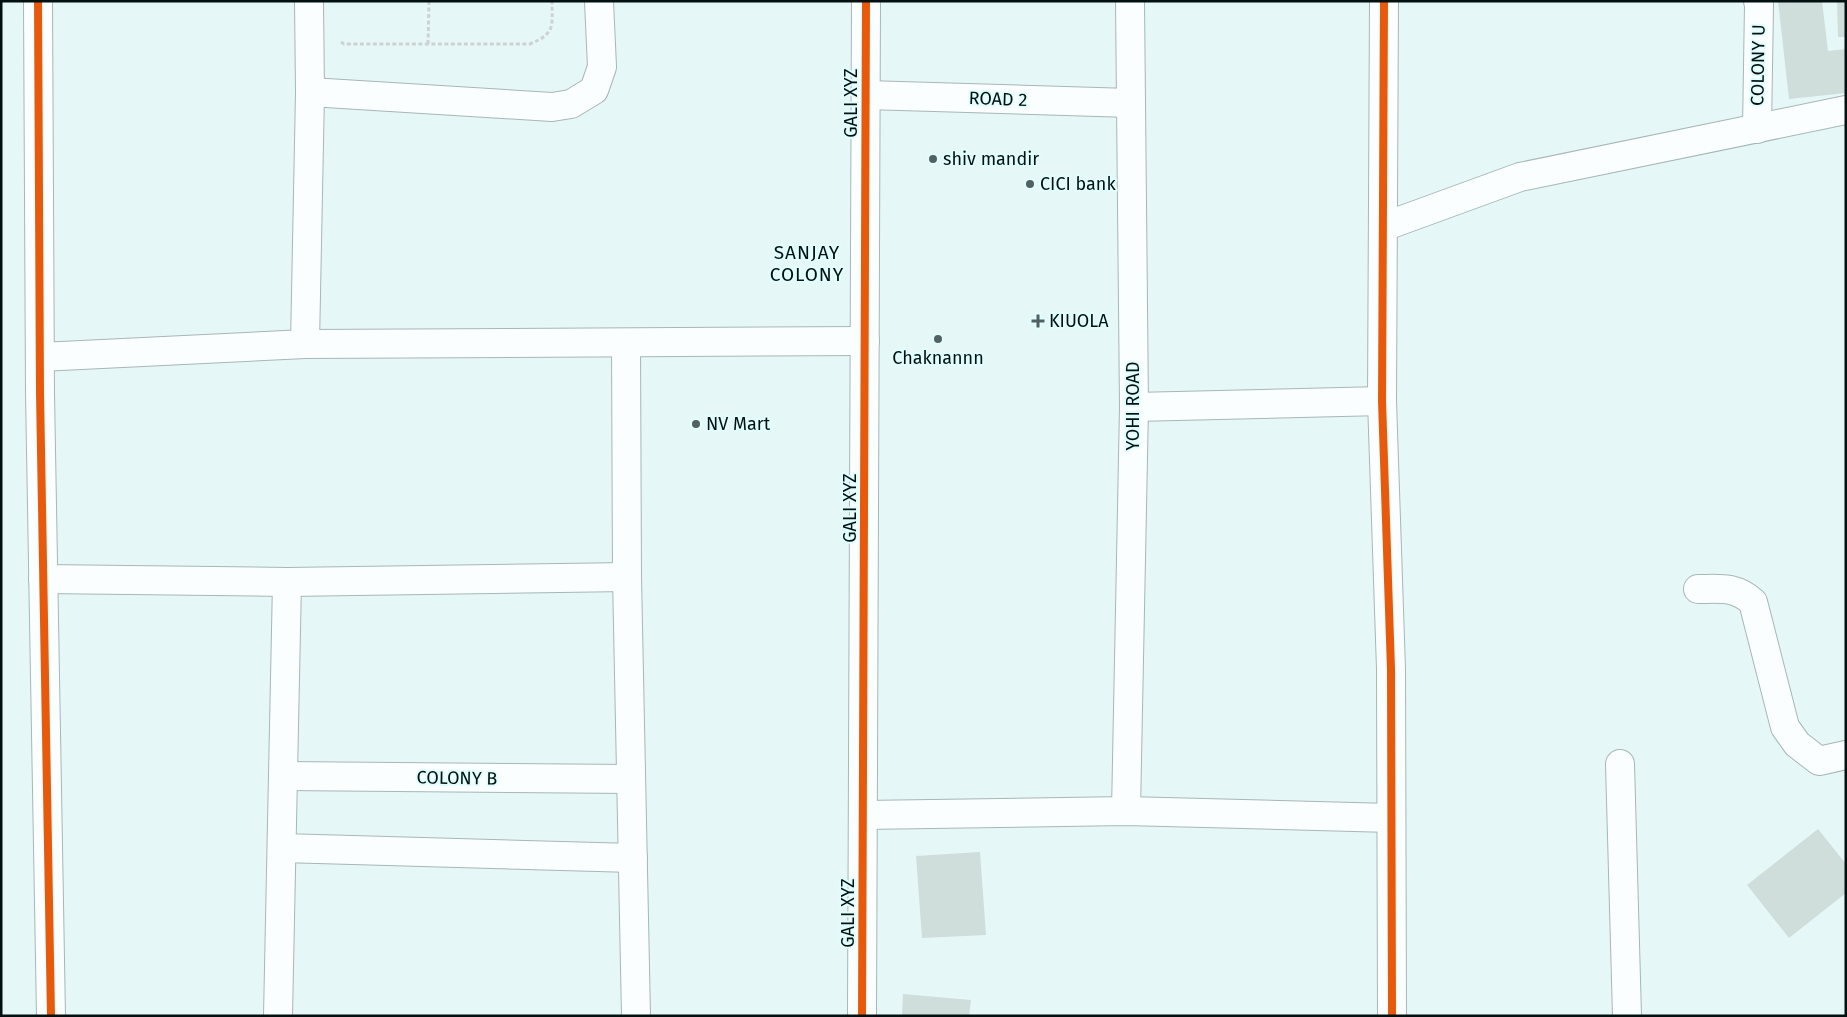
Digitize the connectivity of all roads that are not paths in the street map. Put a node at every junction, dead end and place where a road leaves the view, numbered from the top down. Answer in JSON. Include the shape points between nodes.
{"nodes":[{"id":1,"x":38,"y":1,"type":"edge"},
{"id":2,"x":309,"y":1,"type":"edge"},
{"id":3,"x":599,"y":1,"type":"edge"},
{"id":4,"x":866,"y":1,"type":"edge"},
{"id":5,"x":1130,"y":1,"type":"edge"},
{"id":6,"x":1384,"y":1,"type":"edge"},
{"id":7,"x":1758,"y":1,"type":"edge"},
{"id":8,"x":310,"y":92,"type":"junction"},
{"id":9,"x":866,"y":95,"type":"junction"},
{"id":10,"x":1130,"y":103,"type":"junction"},
{"id":11,"x":1846,"y":110,"type":"edge"},
{"id":12,"x":1757,"y":129,"type":"junction"},
{"id":13,"x":1383,"y":227,"type":"junction"},
{"id":14,"x":865,"y":341,"type":"junction"},
{"id":15,"x":626,"y":343,"type":"junction"},
{"id":16,"x":305,"y":344,"type":"junction"},
{"id":17,"x":40,"y":357,"type":"junction"},
{"id":18,"x":1382,"y":400,"type":"junction"},
{"id":19,"x":1134,"y":406,"type":"junction"},
{"id":20,"x":627,"y":577,"type":"junction"},
{"id":21,"x":43,"y":579,"type":"junction"},
{"id":22,"x":286,"y":582,"type":"junction"},
{"id":23,"x":1698,"y":589,"type":"dead end"},
{"id":24,"x":1846,"y":755,"type":"edge"},
{"id":25,"x":1620,"y":764,"type":"dead end"},
{"id":26,"x":283,"y":776,"type":"junction"},
{"id":27,"x":631,"y":779,"type":"junction"},
{"id":28,"x":1126,"y":811,"type":"junction"},
{"id":29,"x":863,"y":815,"type":"junction"},
{"id":30,"x":1391,"y":818,"type":"junction"},
{"id":31,"x":282,"y":848,"type":"junction"},
{"id":32,"x":633,"y":858,"type":"junction"},
{"id":33,"x":51,"y":1016,"type":"edge"},
{"id":34,"x":278,"y":1016,"type":"edge"},
{"id":35,"x":636,"y":1016,"type":"edge"},
{"id":36,"x":862,"y":1016,"type":"edge"},
{"id":37,"x":1392,"y":1016,"type":"edge"},
{"id":38,"x":1627,"y":1016,"type":"edge"}],
"edges":[{"from":1,"to":17,"type":"street"},
{"from":2,"to":8,"type":"street"},
{"from":3,"to":8,"type":"street","via":[[602,67],[594,90],[571,104],[552,107]]},
{"from":4,"to":9,"type":"street","name":"GALI XYZ"},
{"from":5,"to":10,"type":"street","name":"YOHI ROAD"},
{"from":6,"to":13,"type":"street"},
{"from":7,"to":12,"type":"street","name":"COLONY U"},
{"from":8,"to":16,"type":"street"},
{"from":9,"to":10,"type":"street","name":"ROAD 2"},
{"from":9,"to":14,"type":"street","name":"GALI XYZ"},
{"from":10,"to":19,"type":"street","name":"YOHI ROAD"},
{"from":11,"to":12,"type":"street"},
{"from":12,"to":13,"type":"street","via":[[1520,178]]},
{"from":13,"to":18,"type":"street"},
{"from":14,"to":15,"type":"street"},
{"from":14,"to":29,"type":"street","name":"GALI XYZ"},
{"from":15,"to":16,"type":"street"},
{"from":15,"to":20,"type":"street"},
{"from":16,"to":17,"type":"street"},
{"from":17,"to":21,"type":"street"},
{"from":18,"to":19,"type":"street"},
{"from":18,"to":30,"type":"street","via":[[1391,669]]},
{"from":19,"to":28,"type":"street","name":"YOHI ROAD"},
{"from":20,"to":22,"type":"street"},
{"from":20,"to":27,"type":"street"},
{"from":21,"to":22,"type":"street"},
{"from":21,"to":33,"type":"street"},
{"from":22,"to":26,"type":"street"},
{"from":23,"to":24,"type":"street","via":[[1730,588],[1753,602],[1785,727],[1797,744],[1819,761]]},
{"from":25,"to":38,"type":"street"},
{"from":26,"to":27,"type":"street","name":"COLONY B"},
{"from":26,"to":31,"type":"street"},
{"from":27,"to":32,"type":"street"},
{"from":28,"to":29,"type":"street"},
{"from":28,"to":30,"type":"street"},
{"from":29,"to":36,"type":"street","name":"GALI XYZ"},
{"from":30,"to":37,"type":"street"},
{"from":31,"to":32,"type":"street"},
{"from":31,"to":34,"type":"street"},
{"from":32,"to":35,"type":"street"}]}
